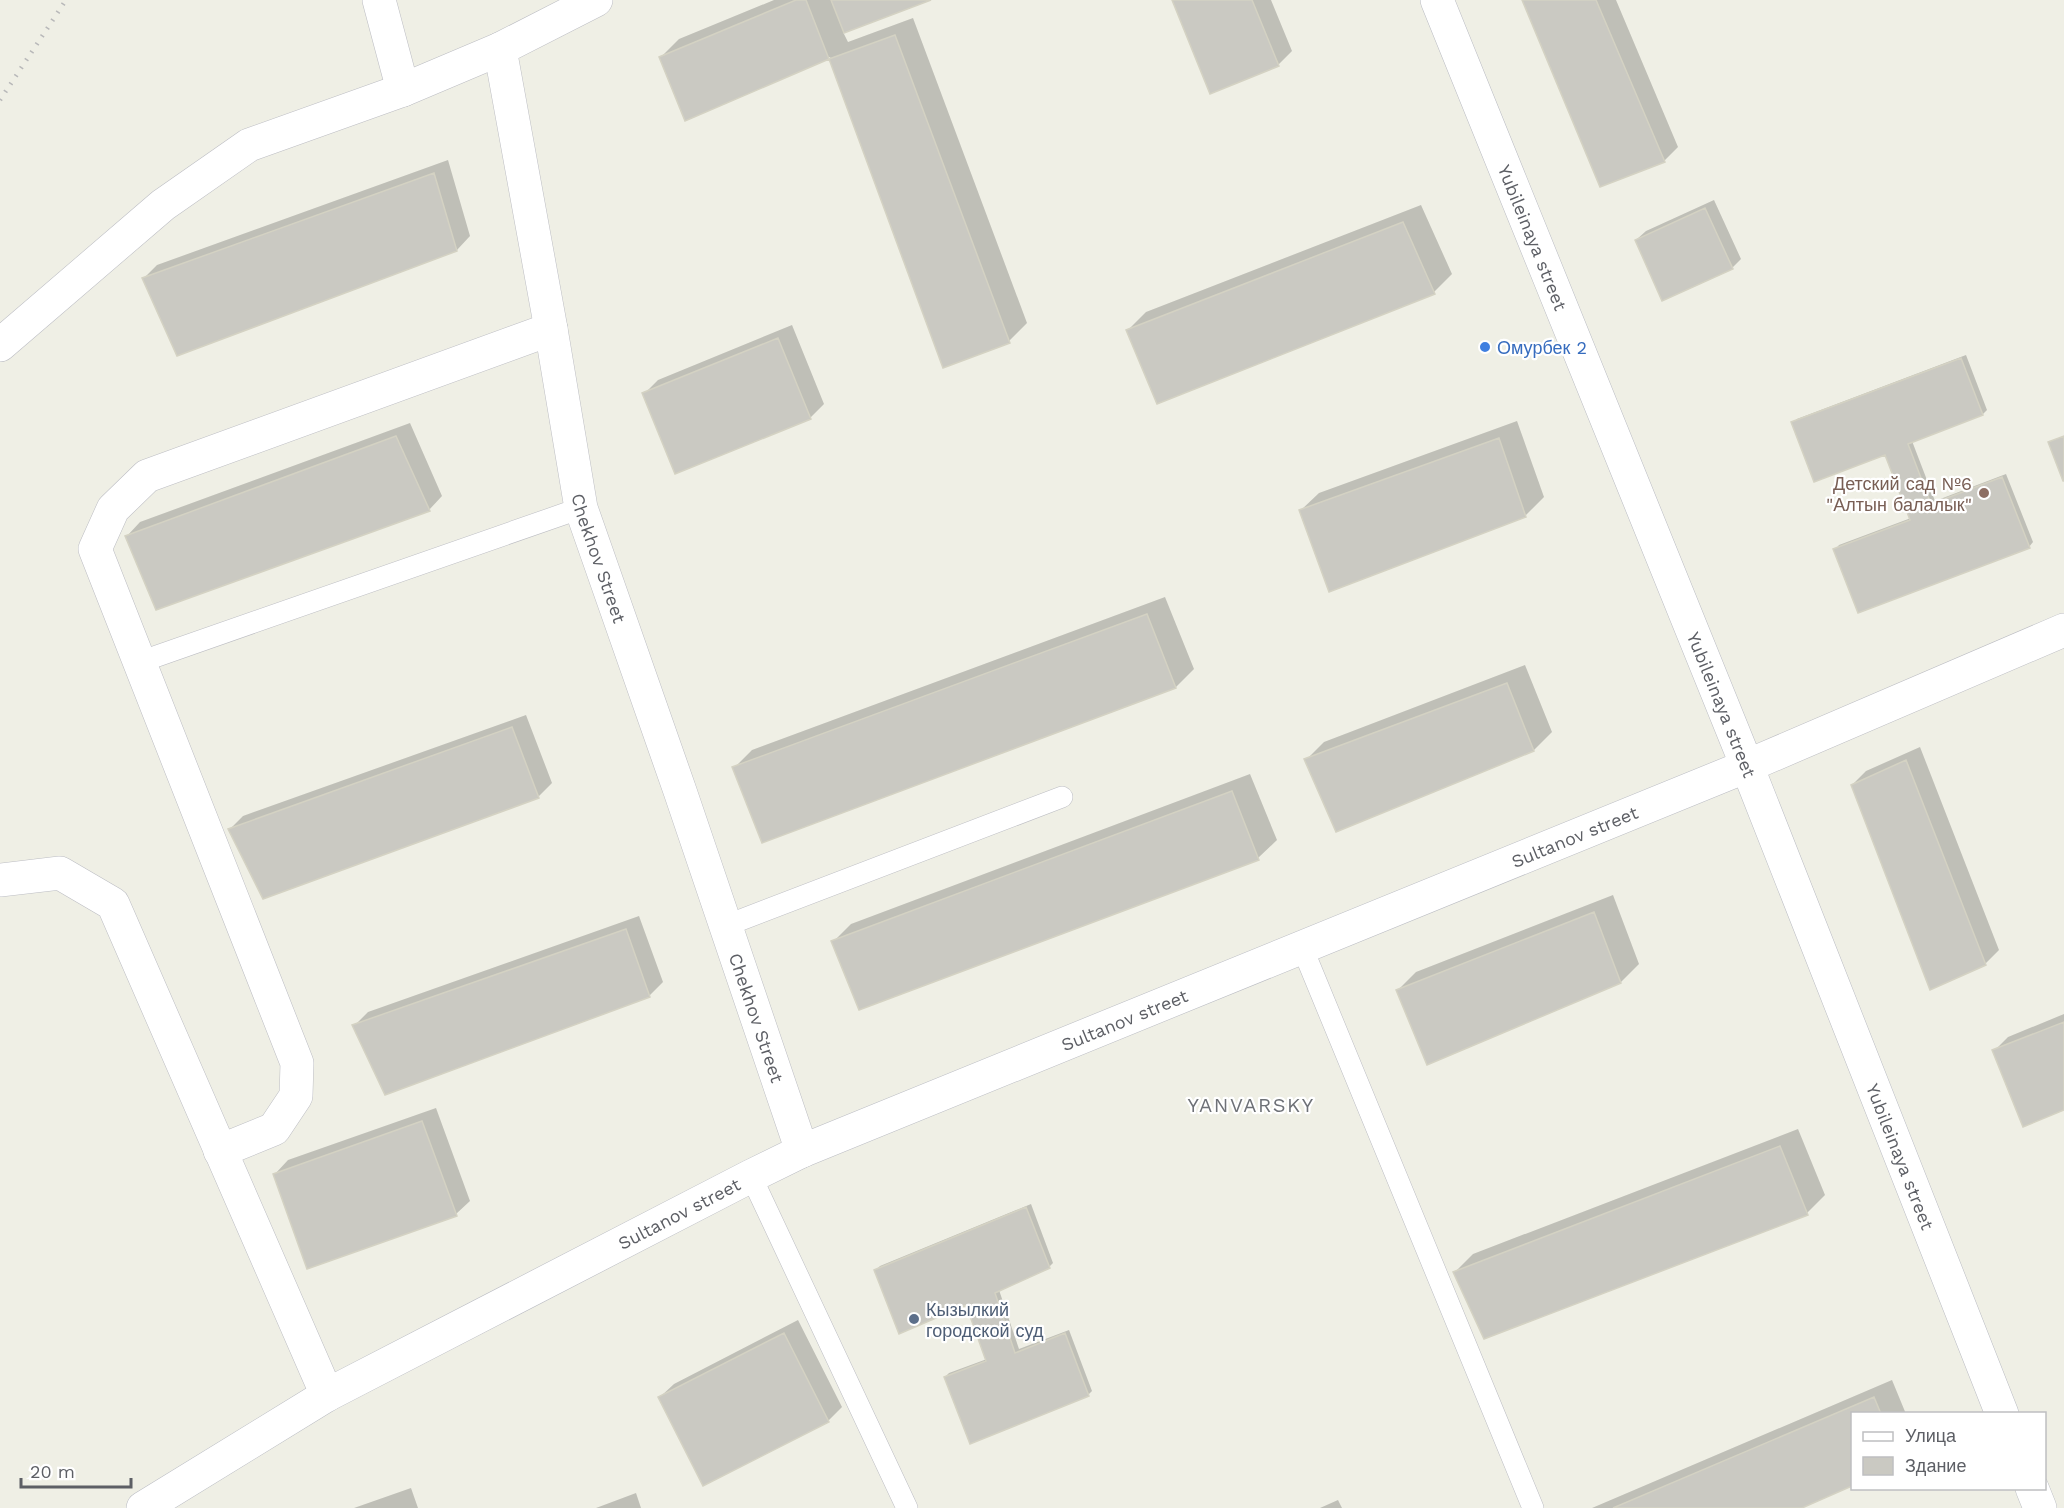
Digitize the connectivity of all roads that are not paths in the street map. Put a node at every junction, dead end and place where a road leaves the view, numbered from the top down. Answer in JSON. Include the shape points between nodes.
{"nodes":[{"id":1,"x":379,"y":0,"type":"edge"},
{"id":2,"x":596,"y":0,"type":"edge"},
{"id":3,"x":1437,"y":0,"type":"edge"},
{"id":4,"x":500,"y":49,"type":"junction"},
{"id":5,"x":403,"y":90,"type":"junction"},
{"id":6,"x":551,"y":329,"type":"junction"},
{"id":7,"x":0,"y":345,"type":"edge"},
{"id":8,"x":581,"y":508,"type":"junction"},
{"id":9,"x":2064,"y":630,"type":"edge"},
{"id":10,"x":140,"y":662,"type":"junction"},
{"id":11,"x":1747,"y":766,"type":"junction"},
{"id":12,"x":1062,"y":797,"type":"dead end"},
{"id":13,"x":0,"y":880,"type":"edge"},
{"id":14,"x":725,"y":926,"type":"junction"},
{"id":15,"x":1302,"y":947,"type":"junction"},
{"id":16,"x":220,"y":1150,"type":"junction"},
{"id":17,"x":802,"y":1151,"type":"junction"},
{"id":18,"x":751,"y":1176,"type":"junction"},
{"id":19,"x":327,"y":1395,"type":"junction"},
{"id":20,"x":2002,"y":1412,"type":"edge"},
{"id":21,"x":211,"y":1467,"type":"junction"},
{"id":22,"x":2033,"y":1490,"type":"edge"},
{"id":23,"x":143,"y":1508,"type":"edge"},
{"id":24,"x":189,"y":1508,"type":"edge"},
{"id":25,"x":907,"y":1508,"type":"edge"},
{"id":26,"x":1533,"y":1508,"type":"edge"},
{"id":27,"x":2040,"y":1508,"type":"edge"}],
"edges":[{"from":1,"to":5,"type":"street"},
{"from":2,"to":4,"type":"street"},
{"from":3,"to":11,"type":"street","name":"Yubileinaya street"},
{"from":4,"to":5,"type":"street"},
{"from":4,"to":6,"type":"street","name":"Chekhov Street"},
{"from":5,"to":7,"type":"street","via":[[249,145],[163,205]]},
{"from":6,"to":8,"type":"street","name":"Chekhov Street"},
{"from":6,"to":10,"type":"street","via":[[147,476],[113,509],[95,549]]},
{"from":8,"to":10,"type":"lane"},
{"from":8,"to":14,"type":"street","name":"Chekhov Street"},
{"from":9,"to":11,"type":"street","name":"Sultanov street"},
{"from":10,"to":16,"type":"street","via":[[297,1063],[296,1096],[274,1129]]},
{"from":11,"to":15,"type":"street","name":"Sultanov street"},
{"from":11,"to":20,"type":"street","name":"Yubileinaya street"},
{"from":12,"to":14,"type":"lane"},
{"from":13,"to":16,"type":"street","via":[[60,873],[113,904]]},
{"from":14,"to":17,"type":"street","name":"Chekhov Street"},
{"from":15,"to":17,"type":"street","name":"Sultanov street"},
{"from":15,"to":26,"type":"lane"},
{"from":16,"to":19,"type":"street"},
{"from":17,"to":18,"type":"street","name":"Sultanov street"},
{"from":18,"to":19,"type":"street","name":"Sultanov street"},
{"from":18,"to":25,"type":"lane"},
{"from":19,"to":21,"type":"street","name":"Sultanov street"},
{"from":21,"to":23,"type":"street","name":"Sultanov street"},
{"from":21,"to":24,"type":"street"},
{"from":22,"to":27,"type":"street"}]}
